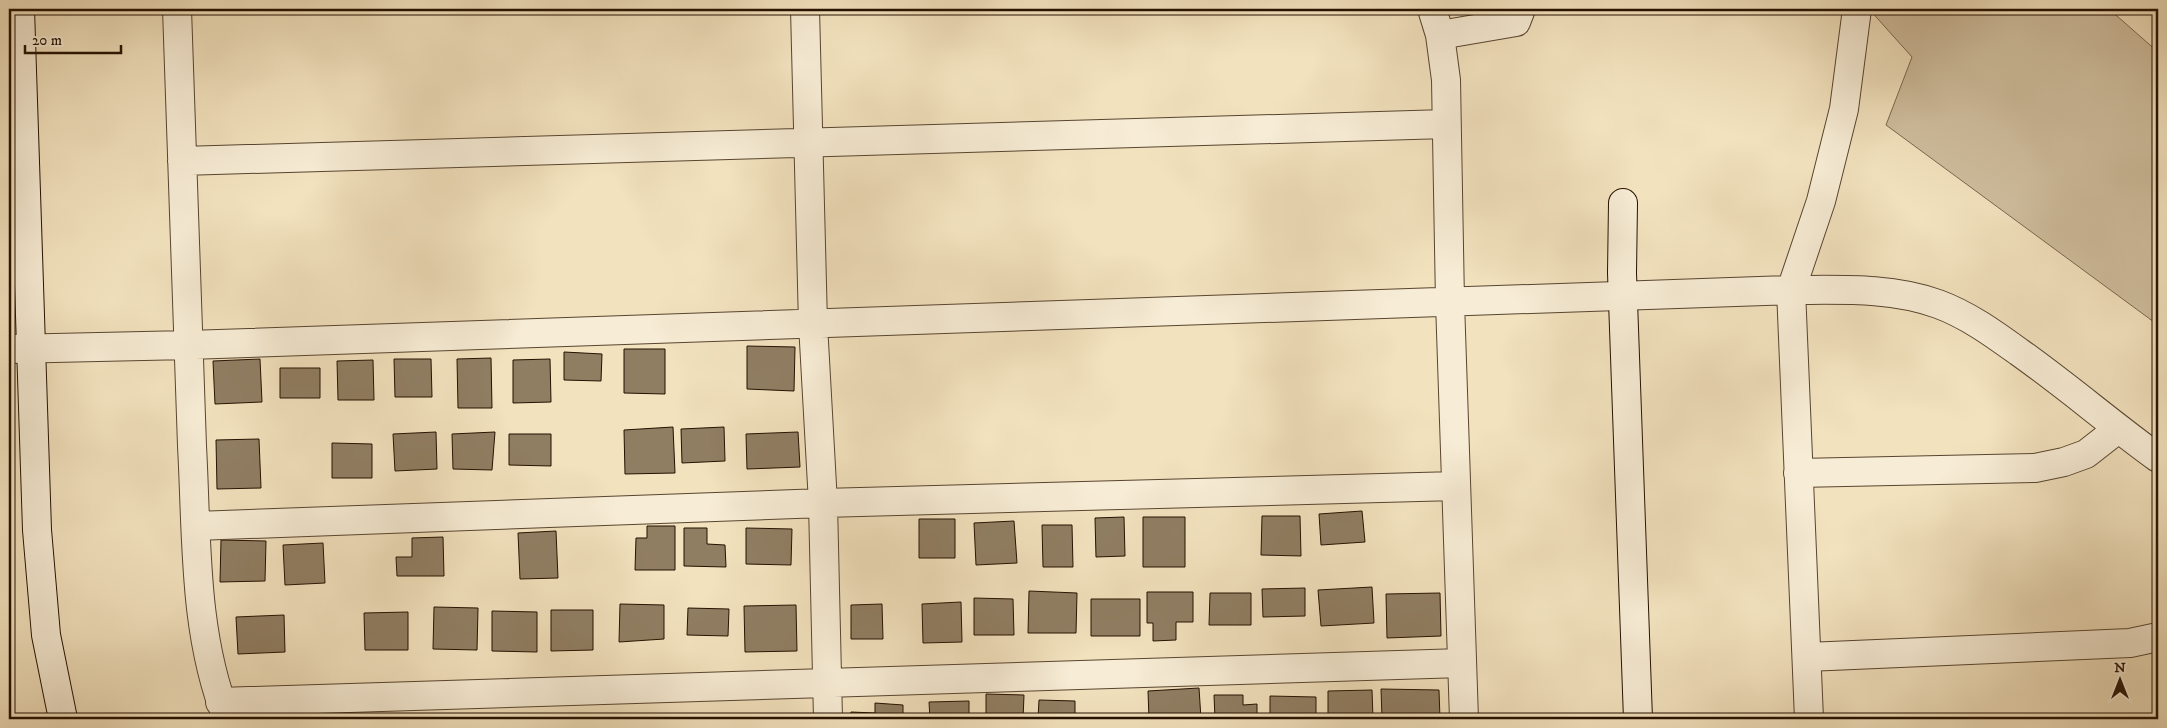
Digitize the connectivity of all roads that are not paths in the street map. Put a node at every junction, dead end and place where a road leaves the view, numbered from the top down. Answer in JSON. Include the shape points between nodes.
{"nodes":[{"id":1,"x":20,"y":9,"type":"edge"},
{"id":2,"x":178,"y":9,"type":"edge"},
{"id":3,"x":806,"y":9,"type":"edge"},
{"id":4,"x":1432,"y":9,"type":"edge"},
{"id":5,"x":1521,"y":9,"type":"edge"},
{"id":6,"x":1857,"y":9,"type":"edge"},
{"id":7,"x":1440,"y":35,"type":"junction"},
{"id":8,"x":1446,"y":124,"type":"junction"},
{"id":9,"x":809,"y":142,"type":"junction"},
{"id":10,"x":182,"y":161,"type":"junction"},
{"id":11,"x":1623,"y":204,"type":"dead end"},
{"id":12,"x":1791,"y":290,"type":"junction"},
{"id":13,"x":1624,"y":297,"type":"junction"},
{"id":14,"x":1450,"y":302,"type":"junction"},
{"id":15,"x":813,"y":324,"type":"junction"},
{"id":16,"x":188,"y":345,"type":"junction"},
{"id":17,"x":20,"y":348,"type":"edge"},
{"id":18,"x":2118,"y":429,"type":"junction"},
{"id":19,"x":2158,"y":458,"type":"edge"},
{"id":20,"x":1798,"y":473,"type":"junction"},
{"id":21,"x":1456,"y":486,"type":"junction"},
{"id":22,"x":822,"y":503,"type":"junction"},
{"id":23,"x":196,"y":526,"type":"junction"},
{"id":24,"x":2158,"y":637,"type":"edge"},
{"id":25,"x":1807,"y":657,"type":"junction"},
{"id":26,"x":1462,"y":663,"type":"junction"},
{"id":27,"x":827,"y":683,"type":"junction"},
{"id":28,"x":224,"y":711,"type":"edge"},
{"id":29,"x":63,"y":719,"type":"edge"},
{"id":30,"x":828,"y":719,"type":"edge"},
{"id":31,"x":1464,"y":719,"type":"edge"},
{"id":32,"x":1638,"y":719,"type":"edge"},
{"id":33,"x":1809,"y":719,"type":"edge"}],
"edges":[{"from":1,"to":17,"type":"street"},
{"from":2,"to":10,"type":"street"},
{"from":3,"to":9,"type":"street"},
{"from":4,"to":7,"type":"street"},
{"from":5,"to":7,"type":"street","via":[[1516,22]]},
{"from":6,"to":12,"type":"street","via":[[1844,109],[1821,201]]},
{"from":7,"to":8,"type":"street","via":[[1446,80]]},
{"from":8,"to":9,"type":"street"},
{"from":8,"to":14,"type":"street"},
{"from":9,"to":10,"type":"street"},
{"from":9,"to":15,"type":"street"},
{"from":10,"to":16,"type":"street"},
{"from":11,"to":13,"type":"street"},
{"from":12,"to":13,"type":"street"},
{"from":12,"to":18,"type":"street","via":[[1881,291],[1938,304],[1983,327]]},
{"from":12,"to":20,"type":"street"},
{"from":13,"to":14,"type":"street"},
{"from":13,"to":32,"type":"street"},
{"from":14,"to":15,"type":"street"},
{"from":14,"to":21,"type":"street"},
{"from":15,"to":16,"type":"street"},
{"from":15,"to":22,"type":"street"},
{"from":16,"to":17,"type":"street"},
{"from":16,"to":23,"type":"street"},
{"from":17,"to":29,"type":"street","via":[[46,635]]},
{"from":18,"to":19,"type":"street"},
{"from":18,"to":20,"type":"street","via":[[2086,454],[2034,468]]},
{"from":20,"to":25,"type":"street"},
{"from":21,"to":22,"type":"street"},
{"from":21,"to":26,"type":"street"},
{"from":22,"to":23,"type":"street"},
{"from":22,"to":27,"type":"street"},
{"from":23,"to":28,"type":"street","via":[[198,591],[212,672]]},
{"from":24,"to":25,"type":"street","via":[[2130,644]]},
{"from":25,"to":33,"type":"street"},
{"from":26,"to":27,"type":"street"},
{"from":26,"to":31,"type":"street"},
{"from":27,"to":28,"type":"street"},
{"from":27,"to":30,"type":"street"}]}
